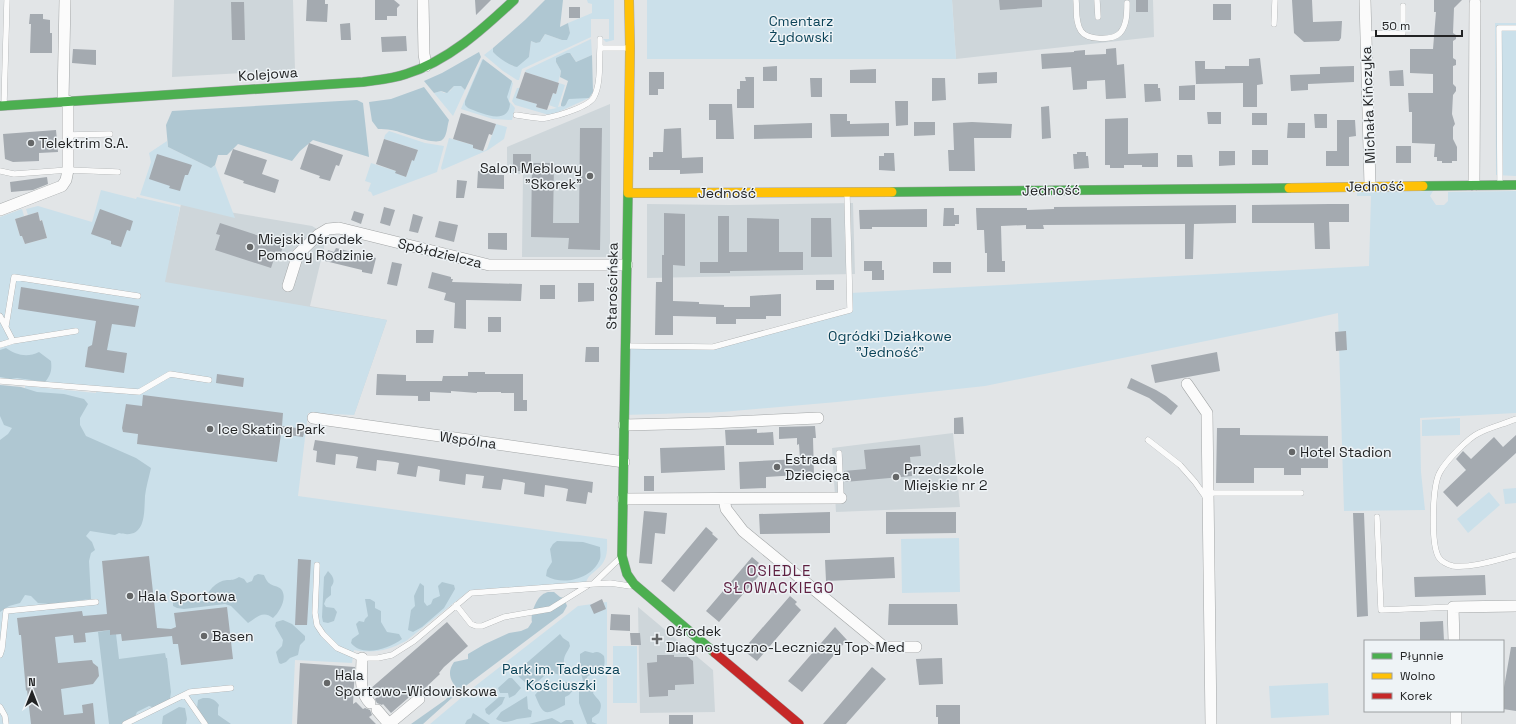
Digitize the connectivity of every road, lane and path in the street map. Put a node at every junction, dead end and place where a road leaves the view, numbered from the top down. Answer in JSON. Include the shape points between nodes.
{"nodes":[{"id":1,"x":7,"y":0,"type":"edge"},
{"id":2,"x":64,"y":0,"type":"edge"},
{"id":3,"x":424,"y":0,"type":"edge"},
{"id":4,"x":514,"y":0,"type":"edge"},
{"id":5,"x":630,"y":0,"type":"edge"},
{"id":6,"x":1076,"y":0,"type":"edge"},
{"id":7,"x":1097,"y":0,"type":"edge"},
{"id":8,"x":1275,"y":0,"type":"edge"},
{"id":9,"x":1366,"y":0,"type":"edge"},
{"id":10,"x":1127,"y":3,"type":"dead end"},
{"id":11,"x":1475,"y":3,"type":"dead end"},
{"id":12,"x":1403,"y":6,"type":"dead end"},
{"id":13,"x":1098,"y":17,"type":"dead end"},
{"id":14,"x":1274,"y":24,"type":"dead end"},
{"id":15,"x":1516,"y":28,"type":"edge"},
{"id":16,"x":1366,"y":34,"type":"junction"},
{"id":17,"x":600,"y":39,"type":"dead end"},
{"id":18,"x":600,"y":48,"type":"junction"},
{"id":19,"x":630,"y":48,"type":"junction"},
{"id":20,"x":426,"y":66,"type":"junction"},
{"id":21,"x":65,"y":101,"type":"junction"},
{"id":22,"x":2,"y":106,"type":"edge"},
{"id":23,"x":516,"y":115,"type":"dead end"},
{"id":24,"x":110,"y":134,"type":"dead end"},
{"id":25,"x":68,"y":136,"type":"junction"},
{"id":26,"x":0,"y":170,"type":"edge"},
{"id":27,"x":68,"y":170,"type":"junction"},
{"id":28,"x":118,"y":172,"type":"dead end"},
{"id":29,"x":1474,"y":185,"type":"junction"},
{"id":30,"x":1500,"y":185,"type":"junction"},
{"id":31,"x":1516,"y":185,"type":"edge"},
{"id":32,"x":1370,"y":186,"type":"junction"},
{"id":33,"x":628,"y":193,"type":"junction"},
{"id":34,"x":847,"y":193,"type":"junction"},
{"id":35,"x":0,"y":210,"type":"edge"},
{"id":36,"x":626,"y":265,"type":"junction"},
{"id":37,"x":288,"y":286,"type":"dead end"},
{"id":38,"x":138,"y":296,"type":"dead end"},
{"id":39,"x":0,"y":316,"type":"edge"},
{"id":40,"x":6,"y":326,"type":"junction"},
{"id":41,"x":76,"y":331,"type":"dead end"},
{"id":42,"x":13,"y":341,"type":"junction"},
{"id":43,"x":0,"y":345,"type":"edge"},
{"id":44,"x":625,"y":346,"type":"junction"},
{"id":45,"x":209,"y":380,"type":"dead end"},
{"id":46,"x":0,"y":381,"type":"edge"},
{"id":47,"x":1187,"y":384,"type":"dead end"},
{"id":48,"x":313,"y":418,"type":"dead end"},
{"id":49,"x":818,"y":418,"type":"dead end"},
{"id":50,"x":1516,"y":419,"type":"edge"},
{"id":51,"x":624,"y":424,"type":"junction"},
{"id":52,"x":1148,"y":440,"type":"dead end"},
{"id":53,"x":839,"y":453,"type":"dead end"},
{"id":54,"x":624,"y":462,"type":"junction"},
{"id":55,"x":1301,"y":493,"type":"dead end"},
{"id":56,"x":1208,"y":497,"type":"junction"},
{"id":57,"x":841,"y":498,"type":"joint"},
{"id":58,"x":623,"y":499,"type":"junction"},
{"id":59,"x":724,"y":499,"type":"junction"},
{"id":60,"x":1377,"y":517,"type":"dead end"},
{"id":61,"x":1516,"y":555,"type":"edge"},
{"id":62,"x":622,"y":556,"type":"junction"},
{"id":63,"x":317,"y":565,"type":"dead end"},
{"id":64,"x":593,"y":584,"type":"junction"},
{"id":65,"x":638,"y":588,"type":"junction"},
{"id":66,"x":96,"y":602,"type":"dead end"},
{"id":67,"x":456,"y":605,"type":"junction"},
{"id":68,"x":1516,"y":606,"type":"edge"},
{"id":69,"x":1452,"y":607,"type":"junction"},
{"id":70,"x":1454,"y":640,"type":"edge"},
{"id":71,"x":916,"y":647,"type":"dead end"},
{"id":72,"x":0,"y":655,"type":"edge"},
{"id":73,"x":362,"y":658,"type":"junction"},
{"id":74,"x":232,"y":688,"type":"dead end"},
{"id":75,"x":185,"y":695,"type":"junction"},
{"id":76,"x":419,"y":699,"type":"dead end"},
{"id":77,"x":0,"y":707,"type":"edge"},
{"id":78,"x":1456,"y":712,"type":"edge"},
{"id":79,"x":6,"y":724,"type":"edge"},
{"id":80,"x":125,"y":724,"type":"edge"},
{"id":81,"x":205,"y":724,"type":"edge"},
{"id":82,"x":389,"y":724,"type":"edge"},
{"id":83,"x":799,"y":724,"type":"edge"},
{"id":84,"x":1211,"y":724,"type":"edge"},
{"id":85,"x":1456,"y":724,"type":"edge"}],
"edges":[{"from":1,"to":22,"type":"lane"},
{"from":2,"to":21,"type":"street"},
{"from":3,"to":20,"type":"street"},
{"from":4,"to":20,"type":"street","name":"Kolejowa","via":[[474,37],[450,54]]},
{"from":5,"to":19,"type":"street","name":"Starościńska"},
{"from":6,"to":10,"type":"lane","via":[[1080,29],[1084,35],[1092,38],[1114,37],[1120,32],[1128,13]]},
{"from":7,"to":13,"type":"lane"},
{"from":8,"to":14,"type":"lane"},
{"from":9,"to":16,"type":"street","name":"Michała Kińczyka"},
{"from":11,"to":29,"type":"street"},
{"from":12,"to":16,"type":"lane","via":[[1403,33]]},
{"from":15,"to":30,"type":"lane","via":[[1499,28]]},
{"from":16,"to":32,"type":"street","name":"Michała Kińczyka"},
{"from":17,"to":18,"type":"lane"},
{"from":18,"to":19,"type":"lane"},
{"from":18,"to":23,"type":"lane","via":[[597,87],[592,101],[546,118]]},
{"from":19,"to":33,"type":"street","name":"Starościńska"},
{"from":20,"to":21,"type":"street","name":"Kolejowa","via":[[388,79],[363,82]]},
{"from":21,"to":22,"type":"street","name":"Kolejowa"},
{"from":21,"to":25,"type":"street"},
{"from":24,"to":25,"type":"lane"},
{"from":25,"to":27,"type":"street"},
{"from":26,"to":27,"type":"lane","via":[[14,174]]},
{"from":27,"to":28,"type":"lane"},
{"from":27,"to":35,"type":"street","via":[[62,186]]},
{"from":29,"to":30,"type":"street","name":"Jedność"},
{"from":29,"to":32,"type":"street","name":"Jedność"},
{"from":30,"to":31,"type":"street","name":"Jedność"},
{"from":32,"to":34,"type":"street","name":"Jedność"},
{"from":33,"to":34,"type":"street","name":"Jedność"},
{"from":33,"to":36,"type":"street","name":"Starościńska"},
{"from":34,"to":44,"type":"lane","via":[[850,310],[713,347]]},
{"from":36,"to":37,"type":"street","name":"Spółdzielcza","via":[[489,265],[339,228],[328,229],[318,235],[298,254]]},
{"from":36,"to":44,"type":"street","name":"Starościńska"},
{"from":38,"to":40,"type":"lane","via":[[14,277]]},
{"from":39,"to":40,"type":"lane"},
{"from":40,"to":42,"type":"lane"},
{"from":41,"to":42,"type":"lane"},
{"from":42,"to":43,"type":"lane"},
{"from":44,"to":51,"type":"street","name":"Starościńska"},
{"from":45,"to":46,"type":"lane","via":[[170,374],[139,392]]},
{"from":47,"to":56,"type":"street","via":[[1207,413]]},
{"from":48,"to":54,"type":"street","name":"Wspólna"},
{"from":49,"to":51,"type":"street"},
{"from":50,"to":61,"type":"lane","via":[[1477,433],[1440,472],[1434,495],[1434,530],[1438,556],[1452,566],[1474,565]]},
{"from":51,"to":54,"type":"street","name":"Starościńska"},
{"from":52,"to":56,"type":"lane","via":[[1180,464]]},
{"from":53,"to":57,"type":"lane"},
{"from":54,"to":58,"type":"street","name":"Starościńska"},
{"from":55,"to":56,"type":"lane"},
{"from":56,"to":84,"type":"street"},
{"from":57,"to":59,"type":"street"},
{"from":58,"to":59,"type":"street"},
{"from":58,"to":62,"type":"street","name":"Starościńska"},
{"from":59,"to":71,"type":"street","via":[[726,509],[743,531],[884,647]]},
{"from":60,"to":69,"type":"lane","via":[[1381,610]]},
{"from":62,"to":64,"type":"lane"},
{"from":62,"to":65,"type":"street","name":"Starościńska","via":[[629,580]]},
{"from":63,"to":73,"type":"lane","via":[[314,613],[317,625],[337,648]]},
{"from":64,"to":65,"type":"lane","via":[[610,583]]},
{"from":64,"to":67,"type":"lane","via":[[471,593]]},
{"from":64,"to":67,"type":"lane","via":[[550,609],[504,617],[482,626],[471,624]]},
{"from":65,"to":83,"type":"street"},
{"from":66,"to":72,"type":"lane","via":[[6,611]]},
{"from":67,"to":73,"type":"lane","via":[[414,641],[392,655]]},
{"from":68,"to":69,"type":"street"},
{"from":69,"to":70,"type":"street"},
{"from":73,"to":82,"type":"street","via":[[364,696]]},
{"from":74,"to":75,"type":"lane","via":[[190,692]]},
{"from":75,"to":80,"type":"lane"},
{"from":75,"to":81,"type":"lane"},
{"from":76,"to":82,"type":"street"},
{"from":77,"to":79,"type":"lane"},
{"from":78,"to":85,"type":"street"}]}
